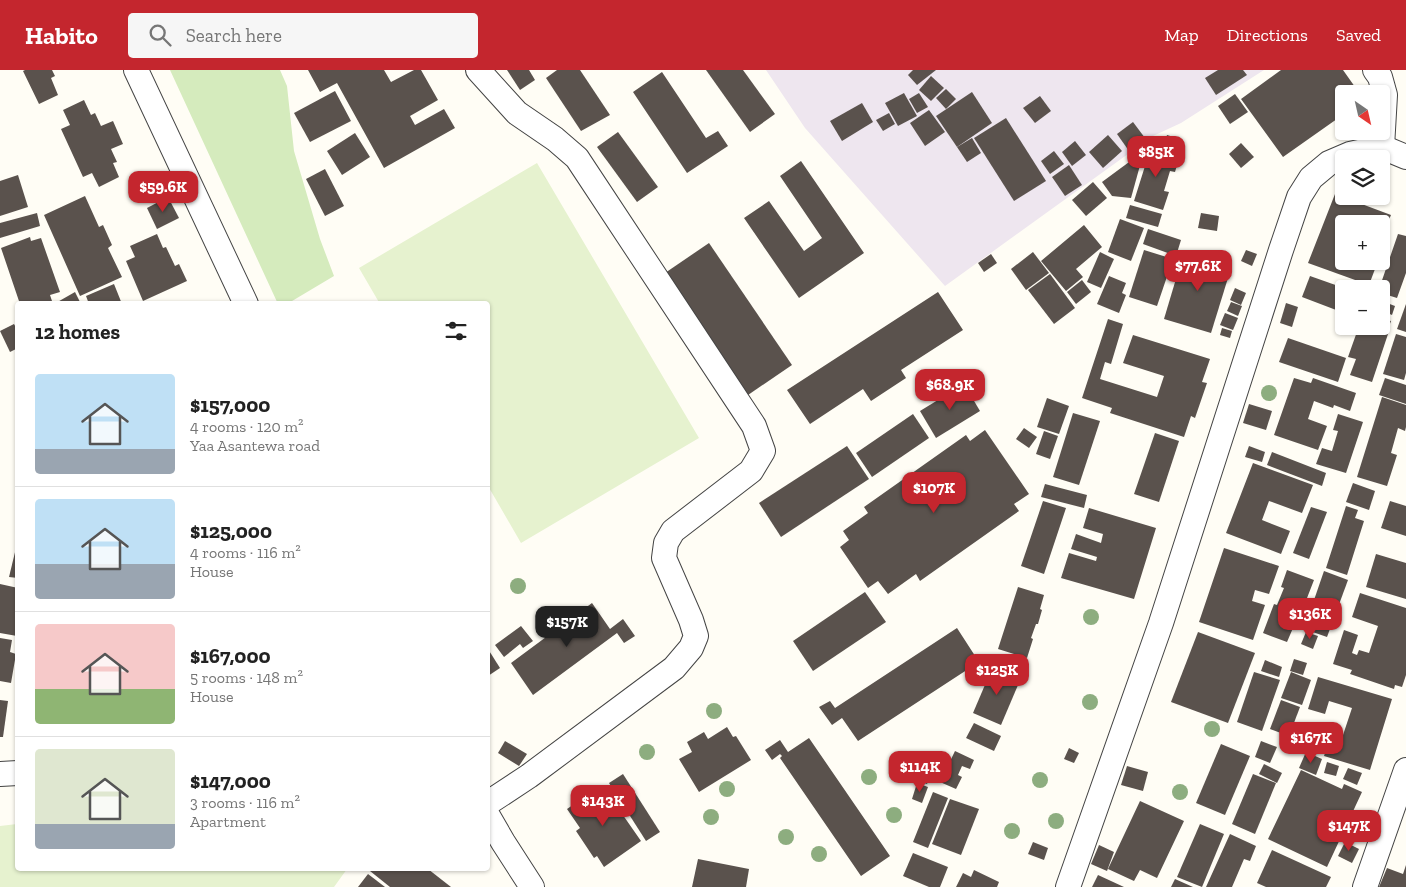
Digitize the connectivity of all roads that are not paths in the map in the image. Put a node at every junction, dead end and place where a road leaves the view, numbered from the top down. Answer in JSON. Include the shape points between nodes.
{"nodes":[{"id":1,"x":136,"y":70,"type":"edge"},
{"id":2,"x":478,"y":70,"type":"edge"},
{"id":3,"x":1375,"y":70,"type":"edge"},
{"id":4,"x":1382,"y":147,"type":"junction"},
{"id":5,"x":1406,"y":157,"type":"edge"},
{"id":6,"x":245,"y":301,"type":"edge"},
{"id":7,"x":1406,"y":770,"type":"edge"},
{"id":8,"x":15,"y":773,"type":"edge"},
{"id":9,"x":0,"y":774,"type":"edge"},
{"id":10,"x":490,"y":802,"type":"edge"},
{"id":11,"x":490,"y":819,"type":"edge"},
{"id":12,"x":532,"y":887,"type":"edge"},
{"id":13,"x":1068,"y":887,"type":"edge"},
{"id":14,"x":1365,"y":887,"type":"edge"}],
"edges":[{"from":1,"to":6,"type":"street"},
{"from":2,"to":10,"type":"street","via":[[517,113],[577,158],[754,426],[763,451],[751,471],[673,531],[666,543],[664,558],[696,636],[691,648],[674,668]]},
{"from":3,"to":4,"type":"street","via":[[1385,95]]},
{"from":4,"to":5,"type":"street"},
{"from":4,"to":13,"type":"street","via":[[1350,154],[1329,164],[1311,178],[1299,197],[1161,623]]},
{"from":7,"to":14,"type":"street"},
{"from":8,"to":9,"type":"street"},
{"from":11,"to":12,"type":"street"}]}
